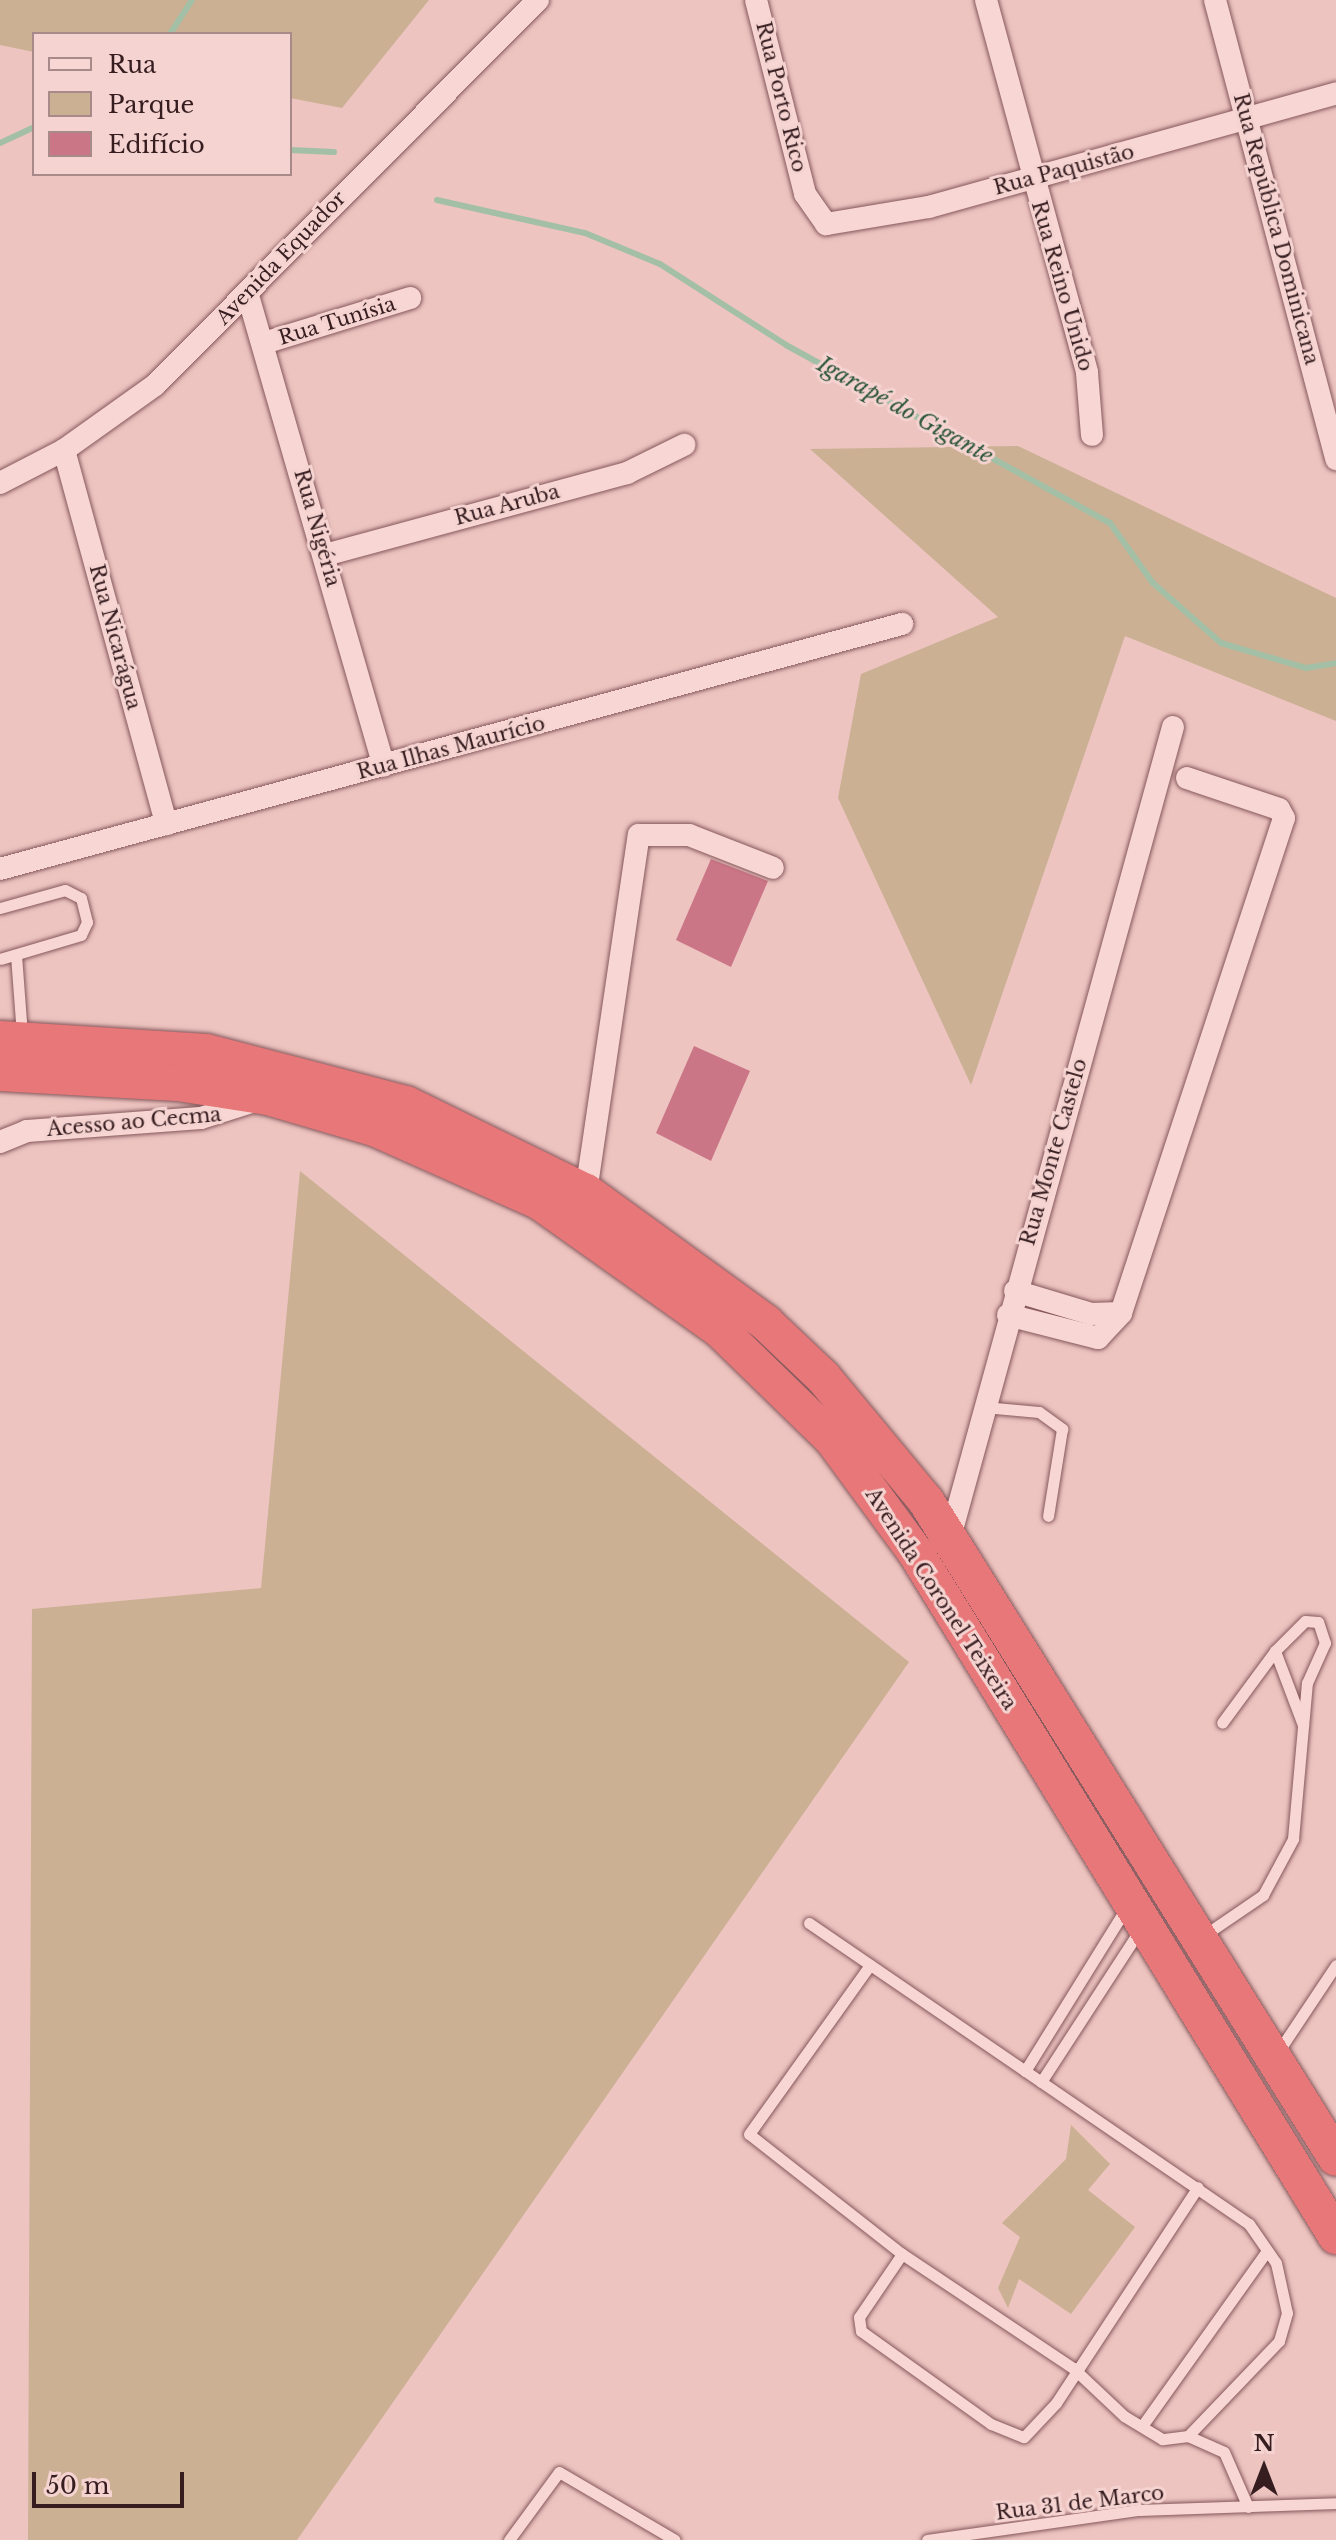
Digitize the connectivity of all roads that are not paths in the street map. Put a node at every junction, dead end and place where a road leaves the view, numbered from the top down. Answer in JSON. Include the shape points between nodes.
{"nodes":[{"id":1,"x":538,"y":0,"type":"edge"},
{"id":2,"x":756,"y":0,"type":"edge"},
{"id":3,"x":986,"y":0,"type":"edge"},
{"id":4,"x":1215,"y":0,"type":"edge"},
{"id":5,"x":1336,"y":93,"type":"edge"},
{"id":6,"x":1248,"y":119,"type":"junction"},
{"id":7,"x":1033,"y":180,"type":"junction"},
{"id":8,"x":805,"y":194,"type":"joint"},
{"id":9,"x":247,"y":292,"type":"junction"},
{"id":10,"x":410,"y":298,"type":"dead end"},
{"id":11,"x":264,"y":343,"type":"junction"},
{"id":12,"x":1092,"y":435,"type":"dead end"},
{"id":13,"x":684,"y":445,"type":"dead end"},
{"id":14,"x":64,"y":450,"type":"junction"},
{"id":15,"x":1336,"y":459,"type":"edge"},
{"id":16,"x":0,"y":483,"type":"edge"},
{"id":17,"x":325,"y":555,"type":"junction"},
{"id":18,"x":902,"y":624,"type":"dead end"},
{"id":19,"x":1173,"y":727,"type":"dead end"},
{"id":20,"x":384,"y":766,"type":"junction"},
{"id":21,"x":1187,"y":778,"type":"dead end"},
{"id":22,"x":166,"y":824,"type":"junction"},
{"id":23,"x":773,"y":868,"type":"dead end"},
{"id":24,"x":0,"y":869,"type":"edge"},
{"id":25,"x":0,"y":908,"type":"edge"},
{"id":26,"x":16,"y":955,"type":"junction"},
{"id":27,"x":0,"y":959,"type":"edge"},
{"id":28,"x":11,"y":1040,"type":"edge"},
{"id":29,"x":0,"y":1073,"type":"edge"},
{"id":30,"x":268,"y":1097,"type":"junction"},
{"id":31,"x":0,"y":1142,"type":"edge"},
{"id":32,"x":586,"y":1192,"type":"junction"},
{"id":33,"x":1015,"y":1291,"type":"junction"},
{"id":34,"x":1121,"y":1313,"type":"junction"},
{"id":35,"x":1008,"y":1315,"type":"junction"},
{"id":36,"x":984,"y":1407,"type":"junction"},
{"id":37,"x":1048,"y":1516,"type":"dead end"},
{"id":38,"x":950,"y":1537,"type":"junction"},
{"id":39,"x":1275,"y":1651,"type":"junction"},
{"id":40,"x":1222,"y":1723,"type":"dead end"},
{"id":41,"x":1307,"y":1734,"type":"junction"},
{"id":42,"x":1136,"y":1915,"type":"junction"},
{"id":43,"x":809,"y":1923,"type":"dead end"},
{"id":44,"x":1198,"y":1939,"type":"junction"},
{"id":45,"x":870,"y":1965,"type":"junction"},
{"id":46,"x":1336,"y":1965,"type":"edge"},
{"id":47,"x":1273,"y":2058,"type":"junction"},
{"id":48,"x":1025,"y":2071,"type":"junction"},
{"id":49,"x":1041,"y":2082,"type":"junction"},
{"id":50,"x":1336,"y":2158,"type":"edge"},
{"id":51,"x":1198,"y":2187,"type":"junction"},
{"id":52,"x":1336,"y":2236,"type":"edge"},
{"id":53,"x":1267,"y":2251,"type":"junction"},
{"id":54,"x":902,"y":2254,"type":"junction"},
{"id":55,"x":1073,"y":2368,"type":"junction"},
{"id":56,"x":1142,"y":2426,"type":"junction"},
{"id":57,"x":1188,"y":2436,"type":"junction"},
{"id":58,"x":1336,"y":2503,"type":"edge"},
{"id":59,"x":1248,"y":2507,"type":"junction"},
{"id":60,"x":971,"y":2538,"type":"edge"},
{"id":61,"x":509,"y":2540,"type":"edge"},
{"id":62,"x":675,"y":2540,"type":"edge"},
{"id":63,"x":927,"y":2540,"type":"edge"}],
"edges":[{"from":1,"to":9,"type":"street","name":"Avenida Equador"},
{"from":2,"to":8,"type":"street","name":"Rua Porto Rico"},
{"from":3,"to":7,"type":"street","name":"Rua Reino Unido"},
{"from":4,"to":6,"type":"street","name":"Rua República Dominicana"},
{"from":5,"to":6,"type":"street","name":"Rua Paquistão"},
{"from":6,"to":7,"type":"street","name":"Rua Paquistão"},
{"from":6,"to":15,"type":"street","name":"Rua República Dominicana"},
{"from":7,"to":8,"type":"street","name":"Rua Paquistão","via":[[845,225],[826,224]]},
{"from":7,"to":12,"type":"street","name":"Rua Reino Unido","via":[[1087,373]]},
{"from":9,"to":11,"type":"street","name":"Rua Nigéria"},
{"from":9,"to":14,"type":"street","name":"Avenida Equador","via":[[155,385]]},
{"from":10,"to":11,"type":"street","name":"Rua Tunísia"},
{"from":11,"to":17,"type":"street","name":"Rua Nigéria"},
{"from":13,"to":17,"type":"street","name":"Rua Aruba","via":[[627,473]]},
{"from":14,"to":16,"type":"street","name":"Avenida Equador"},
{"from":14,"to":22,"type":"street","name":"Rua Nicarágua"},
{"from":17,"to":20,"type":"street","name":"Rua Nigéria"},
{"from":18,"to":20,"type":"street","name":"Rua Ilhas Maurício"},
{"from":19,"to":33,"type":"street","name":"Rua Monte Castelo"},
{"from":20,"to":22,"type":"street","name":"Rua Ilhas Maurício"},
{"from":21,"to":34,"type":"street","via":[[1279,809],[1284,818]]},
{"from":22,"to":24,"type":"street","name":"Rua Ilhas Maurício"},
{"from":23,"to":32,"type":"street","via":[[689,835],[639,835]]},
{"from":25,"to":26,"type":"lane","via":[[65,890],[81,898],[87,922],[81,935]]},
{"from":26,"to":27,"type":"lane"},
{"from":26,"to":28,"type":"lane"},
{"from":28,"to":32,"type":"highway","name":"Avenida Coronel Teixeira","via":[[206,1052],[337,1082],[473,1131]]},
{"from":29,"to":30,"type":"highway","name":"Avenida Coronel Teixeira","via":[[178,1083]]},
{"from":30,"to":31,"type":"street","name":"Acesso ao Cecma","via":[[214,1116],[27,1131]]},
{"from":30,"to":42,"type":"highway","name":"Avenida Coronel Teixeira","via":[[411,1141],[540,1202],[741,1348],[833,1440],[916,1553]]},
{"from":32,"to":38,"type":"highway","name":"Avenida Coronel Teixeira","via":[[766,1323],[861,1420]]},
{"from":33,"to":34,"type":"street","via":[[1091,1314]]},
{"from":33,"to":35,"type":"street","name":"Rua Monte Castelo"},
{"from":34,"to":35,"type":"street","via":[[1098,1338]]},
{"from":35,"to":36,"type":"street","name":"Rua Monte Castelo"},
{"from":36,"to":37,"type":"lane","via":[[1039,1412],[1062,1429]]},
{"from":36,"to":38,"type":"street","name":"Rua Monte Castelo"},
{"from":38,"to":44,"type":"highway","name":"Avenida Coronel Teixeira"},
{"from":39,"to":40,"type":"lane"},
{"from":39,"to":41,"type":"lane"},
{"from":39,"to":41,"type":"lane","via":[[1305,1621],[1318,1622],[1325,1643],[1307,1683]]},
{"from":41,"to":44,"type":"lane","via":[[1293,1839],[1263,1895]]},
{"from":42,"to":48,"type":"lane"},
{"from":42,"to":49,"type":"lane"},
{"from":42,"to":52,"type":"highway","name":"Avenida Coronel Teixeira"},
{"from":43,"to":45,"type":"lane"},
{"from":44,"to":47,"type":"highway","name":"Avenida Coronel Teixeira"},
{"from":45,"to":48,"type":"lane"},
{"from":45,"to":54,"type":"lane","via":[[749,2134]]},
{"from":46,"to":47,"type":"lane"},
{"from":47,"to":50,"type":"highway","name":"Avenida Coronel Teixeira"},
{"from":48,"to":49,"type":"lane"},
{"from":49,"to":51,"type":"lane"},
{"from":51,"to":53,"type":"lane","via":[[1249,2224]]},
{"from":51,"to":55,"type":"lane"},
{"from":53,"to":56,"type":"lane"},
{"from":53,"to":57,"type":"lane","via":[[1287,2313],[1279,2341]]},
{"from":54,"to":55,"type":"lane"},
{"from":54,"to":55,"type":"lane","via":[[859,2317],[861,2331],[991,2424],[1034,2434]]},
{"from":55,"to":56,"type":"lane"},
{"from":56,"to":57,"type":"lane","via":[[1162,2439]]},
{"from":57,"to":59,"type":"lane","via":[[1224,2452]]},
{"from":58,"to":59,"type":"lane","name":"Rua 31 de Marco"},
{"from":59,"to":60,"type":"lane","name":"Rua 31 de Marco","via":[[1139,2510]]},
{"from":60,"to":63,"type":"lane","name":"Rua 31 de Marco"},
{"from":61,"to":62,"type":"lane","via":[[559,2472]]}]}
